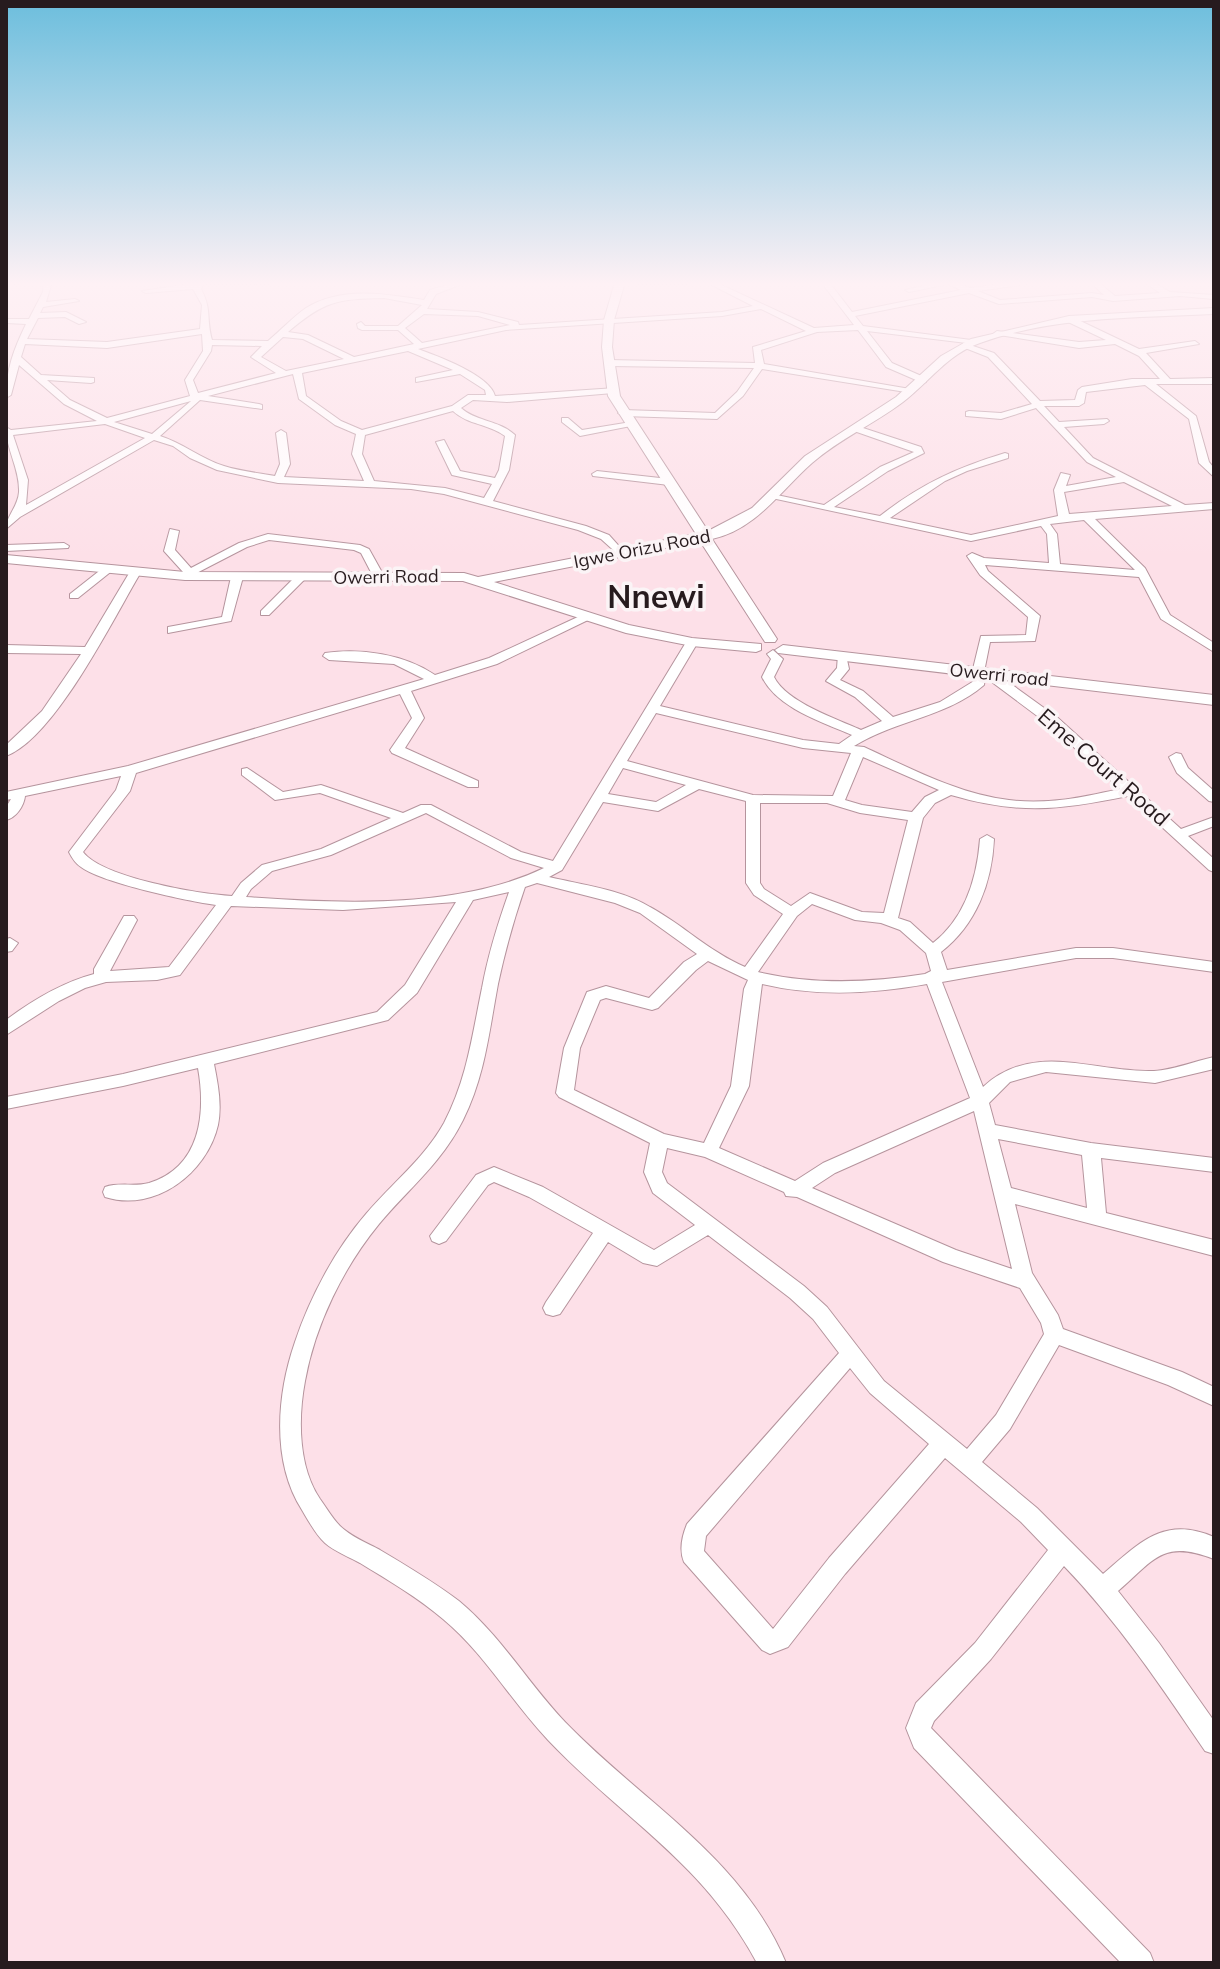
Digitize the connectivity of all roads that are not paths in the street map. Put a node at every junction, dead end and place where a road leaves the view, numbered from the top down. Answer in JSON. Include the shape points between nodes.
{"nodes":[{"id":1,"x":9,"y":374,"type":"edge"},
{"id":2,"x":32,"y":374,"type":"edge"},
{"id":3,"x":193,"y":374,"type":"edge"},
{"id":4,"x":282,"y":374,"type":"joint"},
{"id":5,"x":298,"y":374,"type":"joint"},
{"id":6,"x":448,"y":374,"type":"edge"},
{"id":7,"x":466,"y":374,"type":"edge"},
{"id":8,"x":611,"y":374,"type":"edge"},
{"id":9,"x":754,"y":374,"type":"edge"},
{"id":10,"x":810,"y":374,"type":"edge"},
{"id":11,"x":906,"y":374,"type":"edge"},
{"id":12,"x":931,"y":374,"type":"edge"},
{"id":13,"x":1008,"y":374,"type":"edge"},
{"id":14,"x":1160,"y":374,"type":"edge"},
{"id":15,"x":36,"y":377,"type":"junction"},
{"id":16,"x":91,"y":380,"type":"dead end"},
{"id":17,"x":419,"y":380,"type":"dead end"},
{"id":18,"x":923,"y":380,"type":"junction"},
{"id":19,"x":1214,"y":381,"type":"edge"},
{"id":20,"x":1147,"y":382,"type":"junction"},
{"id":21,"x":1169,"y":383,"type":"junction"},
{"id":22,"x":613,"y":390,"type":"junction"},
{"id":23,"x":912,"y":390,"type":"junction"},
{"id":24,"x":6,"y":395,"type":"edge"},
{"id":25,"x":197,"y":397,"type":"junction"},
{"id":26,"x":491,"y":397,"type":"junction"},
{"id":27,"x":1036,"y":405,"type":"junction"},
{"id":28,"x":259,"y":407,"type":"dead end"},
{"id":29,"x":455,"y":408,"type":"junction"},
{"id":30,"x":623,"y":413,"type":"junction"},
{"id":31,"x":969,"y":414,"type":"dead end"},
{"id":32,"x":565,"y":420,"type":"dead end"},
{"id":33,"x":1104,"y":421,"type":"dead end"},
{"id":34,"x":106,"y":422,"type":"junction"},
{"id":35,"x":631,"y":425,"type":"junction"},
{"id":36,"x":1055,"y":425,"type":"junction"},
{"id":37,"x":857,"y":429,"type":"junction"},
{"id":38,"x":6,"y":432,"type":"edge"},
{"id":39,"x":281,"y":433,"type":"dead end"},
{"id":40,"x":361,"y":433,"type":"junction"},
{"id":41,"x":155,"y":436,"type":"junction"},
{"id":42,"x":441,"y":442,"type":"dead end"},
{"id":43,"x":1005,"y":456,"type":"dead end"},
{"id":44,"x":597,"y":474,"type":"dead end"},
{"id":45,"x":1214,"y":474,"type":"edge"},
{"id":46,"x":1065,"y":475,"type":"dead end"},
{"id":47,"x":1123,"y":479,"type":"junction"},
{"id":48,"x":278,"y":480,"type":"junction"},
{"id":49,"x":498,"y":482,"type":"junction"},
{"id":50,"x":669,"y":482,"type":"junction"},
{"id":51,"x":370,"y":484,"type":"junction"},
{"id":52,"x":1059,"y":490,"type":"junction"},
{"id":53,"x":772,"y":497,"type":"junction"},
{"id":54,"x":487,"y":502,"type":"junction"},
{"id":55,"x":1214,"y":506,"type":"edge"},
{"id":56,"x":827,"y":507,"type":"junction"},
{"id":57,"x":1183,"y":508,"type":"junction"},
{"id":58,"x":19,"y":514,"type":"junction"},
{"id":59,"x":1086,"y":516,"type":"junction"},
{"id":60,"x":1064,"y":518,"type":"junction"},
{"id":61,"x":883,"y":519,"type":"junction"},
{"id":62,"x":1043,"y":522,"type":"junction"},
{"id":63,"x":6,"y":526,"type":"edge"},
{"id":64,"x":174,"y":531,"type":"dead end"},
{"id":65,"x":961,"y":537,"type":"junction"},
{"id":66,"x":703,"y":538,"type":"junction"},
{"id":67,"x":64,"y":546,"type":"dead end"},
{"id":68,"x":6,"y":548,"type":"edge"},
{"id":69,"x":621,"y":554,"type":"junction"},
{"id":70,"x":6,"y":559,"type":"edge"},
{"id":71,"x":976,"y":559,"type":"junction"},
{"id":72,"x":1055,"y":567,"type":"junction"},
{"id":73,"x":107,"y":570,"type":"junction"},
{"id":74,"x":135,"y":572,"type":"junction"},
{"id":75,"x":1144,"y":574,"type":"junction"},
{"id":76,"x":188,"y":575,"type":"junction"},
{"id":77,"x":378,"y":576,"type":"junction"},
{"id":78,"x":237,"y":577,"type":"junction"},
{"id":79,"x":299,"y":579,"type":"junction"},
{"id":80,"x":482,"y":580,"type":"junction"},
{"id":81,"x":74,"y":596,"type":"dead end"},
{"id":82,"x":265,"y":613,"type":"dead end"},
{"id":83,"x":584,"y":618,"type":"junction"},
{"id":84,"x":172,"y":630,"type":"dead end"},
{"id":85,"x":692,"y":642,"type":"junction"},
{"id":86,"x":771,"y":648,"type":"junction"},
{"id":87,"x":1214,"y":648,"type":"edge"},
{"id":88,"x":6,"y":649,"type":"edge"},
{"id":89,"x":90,"y":651,"type":"junction"},
{"id":90,"x":329,"y":656,"type":"dead end"},
{"id":91,"x":842,"y":658,"type":"junction"},
{"id":92,"x":983,"y":674,"type":"junction"},
{"id":93,"x":434,"y":680,"type":"junction"},
{"id":94,"x":404,"y":690,"type":"junction"},
{"id":95,"x":1212,"y":698,"type":"edge"},
{"id":96,"x":653,"y":708,"type":"junction"},
{"id":97,"x":891,"y":722,"type":"junction"},
{"id":98,"x":860,"y":742,"type":"junction"},
{"id":99,"x":6,"y":752,"type":"edge"},
{"id":100,"x":1176,"y":757,"type":"dead end"},
{"id":101,"x":620,"y":763,"type":"junction"},
{"id":102,"x":130,"y":770,"type":"junction"},
{"id":103,"x":247,"y":772,"type":"dead end"},
{"id":104,"x":473,"y":784,"type":"dead end"},
{"id":105,"x":696,"y":785,"type":"junction"},
{"id":106,"x":950,"y":790,"type":"junction"},
{"id":107,"x":1133,"y":791,"type":"junction"},
{"id":108,"x":12,"y":795,"type":"edge"},
{"id":109,"x":600,"y":797,"type":"junction"},
{"id":110,"x":1214,"y":798,"type":"edge"},
{"id":111,"x":753,"y":799,"type":"junction"},
{"id":112,"x":838,"y":800,"type":"junction"},
{"id":113,"x":6,"y":816,"type":"edge"},
{"id":114,"x":401,"y":817,"type":"junction"},
{"id":115,"x":916,"y":817,"type":"junction"},
{"id":116,"x":1214,"y":821,"type":"edge"},
{"id":117,"x":1181,"y":834,"type":"junction"},
{"id":118,"x":987,"y":839,"type":"dead end"},
{"id":119,"x":557,"y":867,"type":"junction"},
{"id":120,"x":1214,"y":867,"type":"edge"},
{"id":121,"x":540,"y":879,"type":"junction"},
{"id":122,"x":518,"y":886,"type":"junction"},
{"id":123,"x":468,"y":895,"type":"junction"},
{"id":124,"x":232,"y":900,"type":"junction"},
{"id":125,"x":792,"y":913,"type":"junction"},
{"id":126,"x":129,"y":920,"type":"dead end"},
{"id":127,"x":890,"y":920,"type":"junction"},
{"id":128,"x":933,"y":951,"type":"junction"},
{"id":129,"x":705,"y":956,"type":"junction"},
{"id":130,"x":1214,"y":967,"type":"edge"},
{"id":131,"x":936,"y":975,"type":"junction"},
{"id":132,"x":753,"y":976,"type":"junction"},
{"id":133,"x":102,"y":977,"type":"junction"},
{"id":134,"x":6,"y":1029,"type":"edge"},
{"id":135,"x":205,"y":1060,"type":"junction"},
{"id":136,"x":1214,"y":1063,"type":"edge"},
{"id":137,"x":980,"y":1101,"type":"junction"},
{"id":138,"x":6,"y":1103,"type":"edge"},
{"id":139,"x":986,"y":1130,"type":"junction"},
{"id":140,"x":660,"y":1140,"type":"junction"},
{"id":141,"x":1091,"y":1150,"type":"junction"},
{"id":142,"x":709,"y":1151,"type":"junction"},
{"id":143,"x":1214,"y":1165,"type":"edge"},
{"id":144,"x":793,"y":1191,"type":"junction"},
{"id":145,"x":112,"y":1192,"type":"dead end"},
{"id":146,"x":1004,"y":1194,"type":"junction"},
{"id":147,"x":1097,"y":1217,"type":"junction"},
{"id":148,"x":709,"y":1225,"type":"junction"},
{"id":149,"x":604,"y":1232,"type":"junction"},
{"id":150,"x":439,"y":1236,"type":"dead end"},
{"id":151,"x":1214,"y":1248,"type":"edge"},
{"id":152,"x":1027,"y":1282,"type":"junction"},
{"id":153,"x":553,"y":1308,"type":"dead end"},
{"id":154,"x":1054,"y":1335,"type":"junction"},
{"id":155,"x":851,"y":1353,"type":"junction"},
{"id":156,"x":1214,"y":1397,"type":"edge"},
{"id":157,"x":945,"y":1442,"type":"junction"},
{"id":158,"x":970,"y":1461,"type":"junction"},
{"id":159,"x":1214,"y":1548,"type":"edge"},
{"id":160,"x":1063,"y":1549,"type":"junction"},
{"id":161,"x":1102,"y":1589,"type":"junction"},
{"id":162,"x":1214,"y":1742,"type":"edge"},
{"id":163,"x":772,"y":1963,"type":"edge"},
{"id":164,"x":1140,"y":1963,"type":"edge"}],
"edges":[{"from":1,"to":24,"type":"street"},
{"from":2,"to":15,"type":"street"},
{"from":3,"to":25,"type":"street","via":[[189,380]]},
{"from":4,"to":5,"type":"street"},
{"from":4,"to":25,"type":"street"},
{"from":5,"to":40,"type":"street","via":[[302,397]]},
{"from":6,"to":17,"type":"street"},
{"from":7,"to":26,"type":"street","via":[[489,389]]},
{"from":8,"to":22,"type":"main road"},
{"from":9,"to":30,"type":"street","via":[[717,416]]},
{"from":10,"to":23,"type":"street"},
{"from":11,"to":18,"type":"street"},
{"from":12,"to":18,"type":"main road","name":"Igwe Orizu Road"},
{"from":13,"to":27,"type":"street"},
{"from":14,"to":21,"type":"street"},
{"from":15,"to":16,"type":"street"},
{"from":15,"to":34,"type":"street","via":[[67,402]]},
{"from":18,"to":23,"type":"main road","name":"Igwe Orizu Road"},
{"from":19,"to":21,"type":"street"},
{"from":20,"to":21,"type":"street"},
{"from":20,"to":27,"type":"street","via":[[1087,388],[1080,391],[1079,403]]},
{"from":20,"to":45,"type":"street","via":[[1193,418],[1204,463]]},
{"from":22,"to":26,"type":"street"},
{"from":22,"to":30,"type":"main road"},
{"from":23,"to":37,"type":"main road","name":"Igwe Orizu Road"},
{"from":25,"to":28,"type":"street"},
{"from":25,"to":34,"type":"street"},
{"from":25,"to":41,"type":"street"},
{"from":26,"to":29,"type":"street","via":[[471,397]]},
{"from":27,"to":31,"type":"street","via":[[1001,416]]},
{"from":27,"to":36,"type":"street"},
{"from":29,"to":40,"type":"street"},
{"from":29,"to":49,"type":"street","via":[[467,420],[510,435]]},
{"from":30,"to":35,"type":"main road"},
{"from":32,"to":35,"type":"street","via":[[580,433]]},
{"from":33,"to":36,"type":"street"},
{"from":34,"to":38,"type":"street"},
{"from":34,"to":41,"type":"street"},
{"from":35,"to":50,"type":"main road"},
{"from":36,"to":47,"type":"street","via":[[1081,453]]},
{"from":37,"to":53,"type":"main road","name":"Igwe Orizu Road","via":[[798,468]]},
{"from":37,"to":56,"type":"street","via":[[904,442],[919,453]]},
{"from":38,"to":58,"type":"street","via":[[22,469]]},
{"from":39,"to":48,"type":"street","via":[[285,464]]},
{"from":40,"to":51,"type":"street","via":[[357,454]]},
{"from":41,"to":48,"type":"street","via":[[221,468]]},
{"from":41,"to":58,"type":"street"},
{"from":42,"to":49,"type":"street","via":[[456,473]]},
{"from":43,"to":61,"type":"street","via":[[918,492]]},
{"from":44,"to":50,"type":"street"},
{"from":46,"to":52,"type":"street"},
{"from":47,"to":52,"type":"street"},
{"from":47,"to":57,"type":"street"},
{"from":48,"to":51,"type":"street"},
{"from":49,"to":54,"type":"street"},
{"from":50,"to":66,"type":"main road"},
{"from":51,"to":54,"type":"street","via":[[430,488]]},
{"from":52,"to":60,"type":"street"},
{"from":53,"to":56,"type":"street"},
{"from":53,"to":66,"type":"main road","name":"Igwe Orizu Road","via":[[738,523]]},
{"from":54,"to":69,"type":"street","via":[[600,534]]},
{"from":55,"to":57,"type":"street"},
{"from":56,"to":61,"type":"street"},
{"from":57,"to":59,"type":"street"},
{"from":58,"to":63,"type":"street"},
{"from":59,"to":60,"type":"street"},
{"from":59,"to":75,"type":"street"},
{"from":60,"to":62,"type":"street"},
{"from":61,"to":65,"type":"street"},
{"from":62,"to":65,"type":"street"},
{"from":62,"to":72,"type":"street","via":[[1052,534]]},
{"from":64,"to":76,"type":"street","via":[[169,551]]},
{"from":65,"to":71,"type":"street"},
{"from":66,"to":69,"type":"main road","name":"Igwe Orizu Road"},
{"from":66,"to":86,"type":"main road","via":[[758,615]]},
{"from":67,"to":68,"type":"street"},
{"from":69,"to":80,"type":"main road","name":"Igwe Orizu Road"},
{"from":70,"to":73,"type":"main road","name":"Owerri Road"},
{"from":71,"to":72,"type":"street"},
{"from":71,"to":92,"type":"street","via":[[1035,622],[1031,638],[985,639]]},
{"from":72,"to":75,"type":"street"},
{"from":73,"to":74,"type":"main road","name":"Owerri Road"},
{"from":73,"to":81,"type":"street"},
{"from":74,"to":76,"type":"main road","name":"Owerri Road"},
{"from":74,"to":89,"type":"street"},
{"from":75,"to":87,"type":"street","via":[[1165,617]]},
{"from":76,"to":77,"type":"street","via":[[243,545],[277,537],[356,547],[365,551]]},
{"from":76,"to":78,"type":"main road","name":"Owerri Road"},
{"from":77,"to":79,"type":"main road","name":"Owerri Road"},
{"from":77,"to":80,"type":"main road","name":"Owerri Road"},
{"from":78,"to":79,"type":"main road","name":"Owerri Road"},
{"from":78,"to":84,"type":"street","via":[[227,619]]},
{"from":79,"to":82,"type":"street"},
{"from":80,"to":83,"type":"main road","name":"Owerri Road"},
{"from":83,"to":85,"type":"main road","name":"Owerri Road"},
{"from":83,"to":93,"type":"street","via":[[493,661]]},
{"from":85,"to":86,"type":"main road","name":"Owerri Road"},
{"from":85,"to":96,"type":"street"},
{"from":86,"to":91,"type":"main road","name":"Owerri road"},
{"from":86,"to":98,"type":"street","via":[[777,659],[768,677],[772,687]]},
{"from":88,"to":89,"type":"street"},
{"from":89,"to":99,"type":"street","via":[[57,703]]},
{"from":90,"to":93,"type":"street","via":[[399,660]]},
{"from":91,"to":92,"type":"main road","name":"Owerri road"},
{"from":91,"to":97,"type":"street","via":[[843,667],[832,681],[859,694]]},
{"from":92,"to":95,"type":"main road","name":"Owerri road"},
{"from":92,"to":97,"type":"street","via":[[980,682],[949,704]]},
{"from":92,"to":107,"type":"street","name":"Eme Court Road","via":[[1053,721]]},
{"from":93,"to":94,"type":"street"},
{"from":94,"to":102,"type":"street"},
{"from":94,"to":104,"type":"street","via":[[418,718],[397,750]]},
{"from":96,"to":98,"type":"street","via":[[803,744]]},
{"from":96,"to":101,"type":"street"},
{"from":97,"to":98,"type":"street"},
{"from":98,"to":106,"type":"street"},
{"from":98,"to":112,"type":"street"},
{"from":100,"to":110,"type":"street","via":[[1182,770]]},
{"from":101,"to":105,"type":"street"},
{"from":101,"to":109,"type":"street"},
{"from":102,"to":108,"type":"street"},
{"from":102,"to":124,"type":"street","via":[[123,791],[80,843],[79,858],[112,876]]},
{"from":103,"to":114,"type":"street","via":[[280,797],[321,789]]},
{"from":105,"to":109,"type":"street","via":[[658,807]]},
{"from":105,"to":111,"type":"street"},
{"from":106,"to":107,"type":"street","via":[[987,801],[1044,806]]},
{"from":106,"to":115,"type":"street","via":[[930,800]]},
{"from":107,"to":117,"type":"street","name":"Eme Court Road"},
{"from":108,"to":113,"type":"street","via":[[17,803]]},
{"from":109,"to":119,"type":"street"},
{"from":111,"to":112,"type":"street"},
{"from":111,"to":125,"type":"street","via":[[753,883]]},
{"from":112,"to":115,"type":"street","via":[[860,809]]},
{"from":114,"to":119,"type":"street","via":[[431,809],[516,855]]},
{"from":114,"to":124,"type":"street","via":[[326,852],[267,868]]},
{"from":115,"to":127,"type":"street"},
{"from":116,"to":117,"type":"street"},
{"from":117,"to":120,"type":"street","name":"Eme Court Road"},
{"from":118,"to":128,"type":"street","via":[[981,886],[956,930]]},
{"from":119,"to":121,"type":"street"},
{"from":121,"to":122,"type":"street"},
{"from":121,"to":129,"type":"street","via":[[636,906]]},
{"from":122,"to":123,"type":"street"},
{"from":122,"to":163,"type":"street","via":[[499,944],[483,1049],[466,1095],[433,1155],[365,1227],[343,1260],[297,1369],[288,1429],[299,1487],[333,1535],[448,1607],[482,1639],[566,1740],[721,1880]]},
{"from":123,"to":124,"type":"street","via":[[389,903]]},
{"from":123,"to":135,"type":"street","via":[[411,989],[382,1016]]},
{"from":124,"to":133,"type":"street","via":[[174,971]]},
{"from":125,"to":127,"type":"street","via":[[810,898],[860,917]]},
{"from":125,"to":132,"type":"street"},
{"from":126,"to":133,"type":"street"},
{"from":127,"to":128,"type":"street"},
{"from":128,"to":131,"type":"street"},
{"from":129,"to":132,"type":"street"},
{"from":129,"to":140,"type":"street","via":[[652,1004],[598,992],[572,1048],[565,1093]]},
{"from":130,"to":131,"type":"street","via":[[1076,953]]},
{"from":131,"to":132,"type":"street","via":[[855,988]]},
{"from":131,"to":137,"type":"street"},
{"from":132,"to":142,"type":"street","via":[[740,1086]]},
{"from":133,"to":134,"type":"street","via":[[49,999]]},
{"from":135,"to":138,"type":"street"},
{"from":135,"to":145,"type":"street","via":[[212,1105],[204,1144],[188,1168],[154,1191]]},
{"from":136,"to":137,"type":"street","via":[[1155,1077],[1046,1066],[1004,1078]]},
{"from":137,"to":139,"type":"street"},
{"from":137,"to":144,"type":"street","via":[[841,1163]]},
{"from":139,"to":141,"type":"street"},
{"from":139,"to":146,"type":"street"},
{"from":140,"to":142,"type":"street"},
{"from":140,"to":148,"type":"street","via":[[653,1172],[660,1188]]},
{"from":141,"to":143,"type":"street"},
{"from":141,"to":147,"type":"street"},
{"from":142,"to":144,"type":"street"},
{"from":144,"to":152,"type":"street"},
{"from":146,"to":147,"type":"street"},
{"from":146,"to":152,"type":"street"},
{"from":147,"to":151,"type":"street"},
{"from":148,"to":149,"type":"street","via":[[657,1258],[639,1254]]},
{"from":148,"to":155,"type":"street","via":[[797,1292]]},
{"from":149,"to":150,"type":"street","via":[[494,1174],[482,1180]]},
{"from":149,"to":153,"type":"street"},
{"from":152,"to":154,"type":"street"},
{"from":154,"to":156,"type":"street"},
{"from":154,"to":158,"type":"street","via":[[1003,1422]]},
{"from":155,"to":157,"type":"street","via":[[877,1387]]},
{"from":155,"to":157,"type":"street","via":[[691,1542],[692,1554],[762,1635],[770,1642],[780,1639]]},
{"from":157,"to":158,"type":"street"},
{"from":158,"to":160,"type":"street"},
{"from":159,"to":161,"type":"street","via":[[1197,1537],[1165,1537]]},
{"from":160,"to":161,"type":"street"},
{"from":160,"to":164,"type":"street","via":[[983,1651],[925,1712],[918,1728]]},
{"from":161,"to":162,"type":"street"}]}
